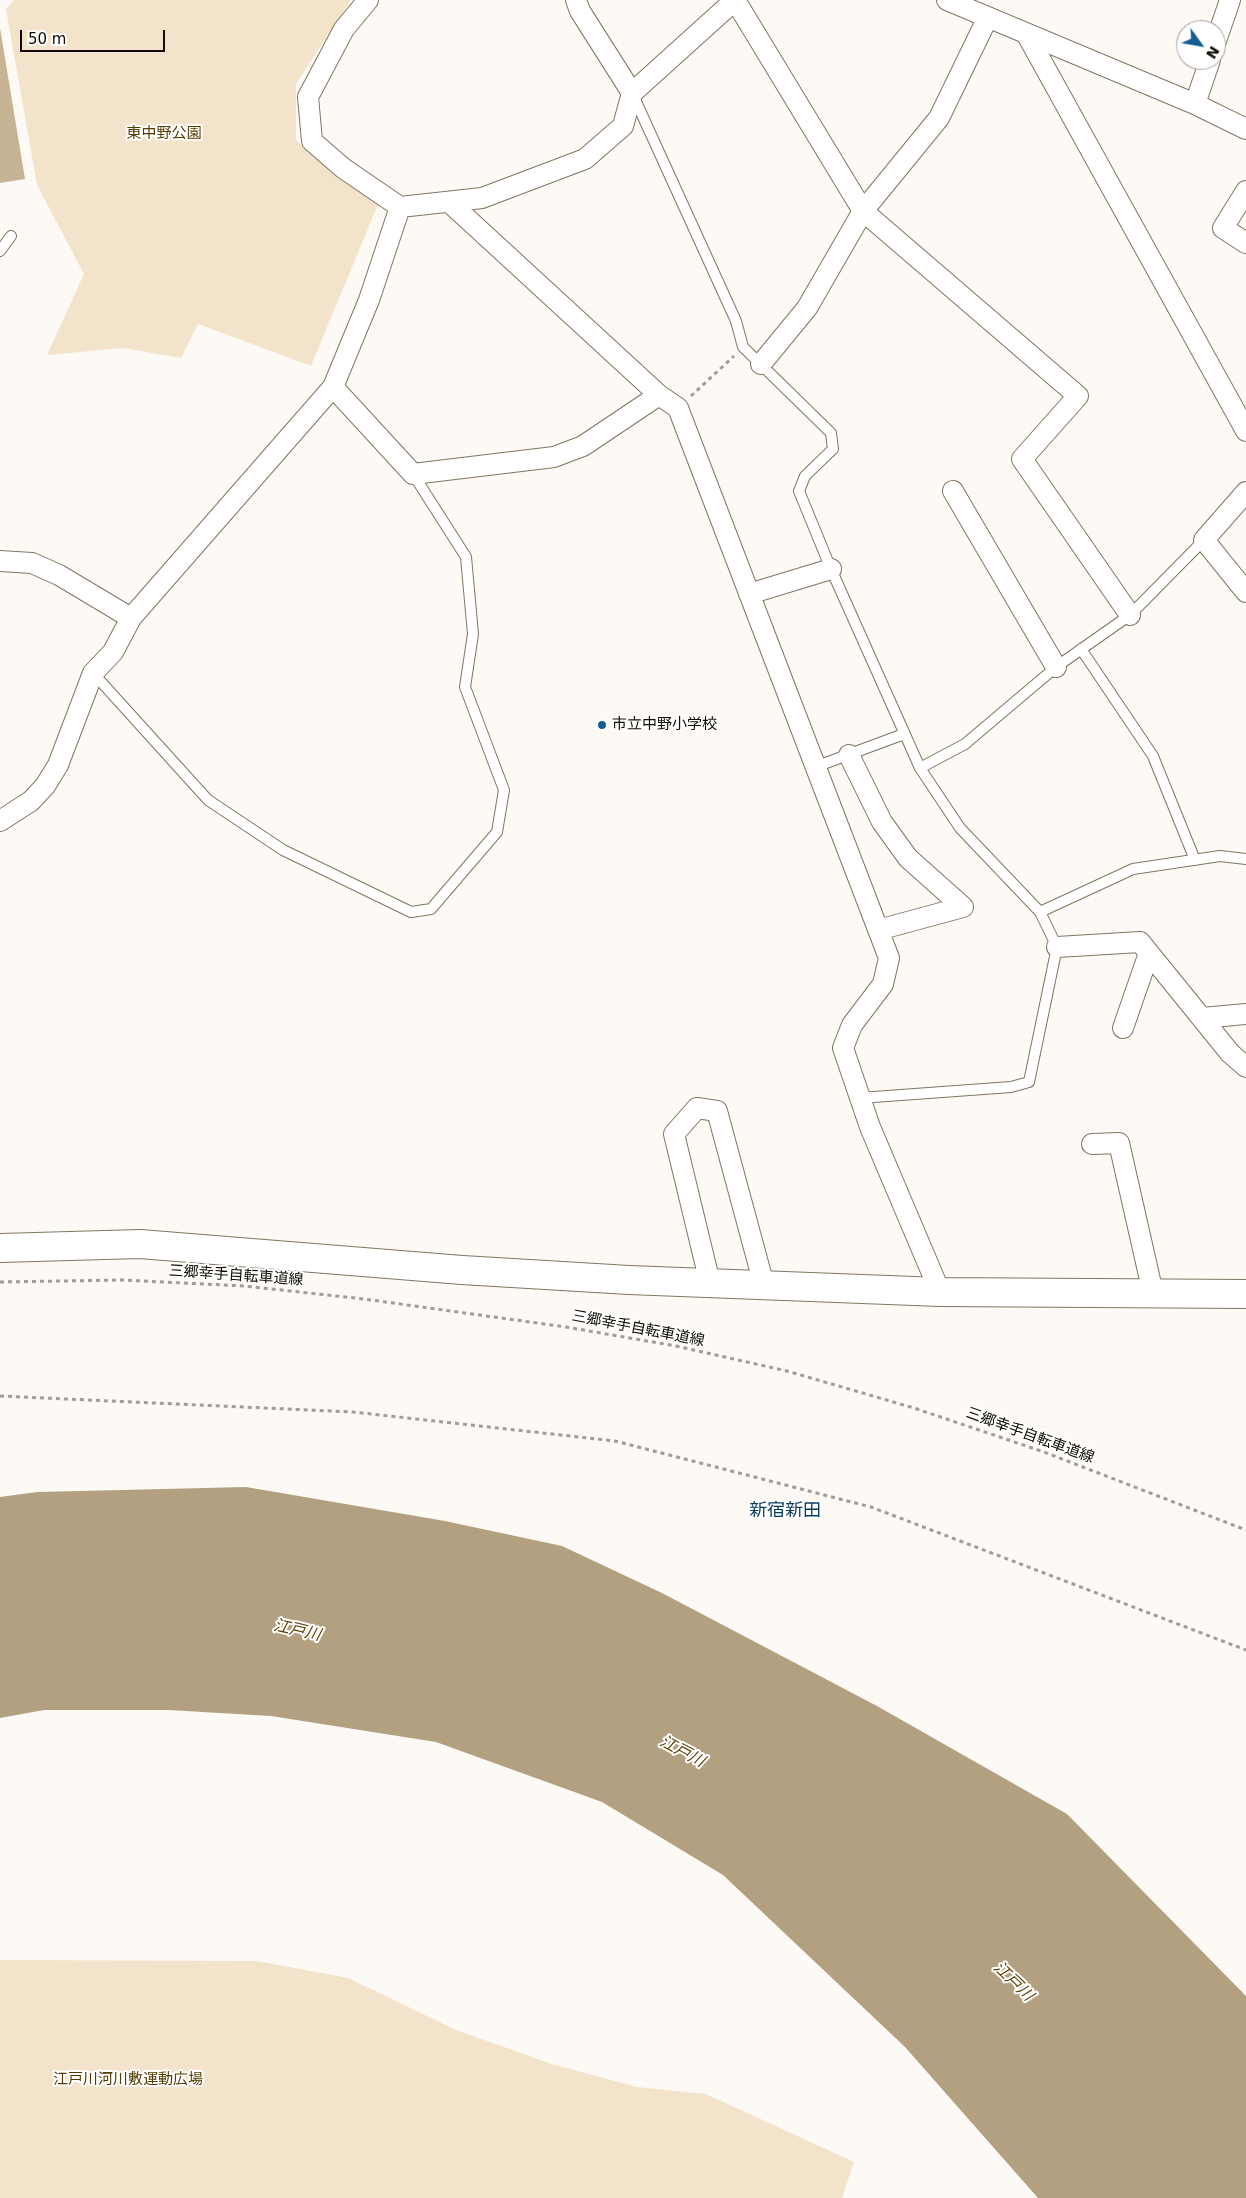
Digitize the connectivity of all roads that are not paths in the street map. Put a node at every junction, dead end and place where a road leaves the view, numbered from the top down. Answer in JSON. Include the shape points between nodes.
{"nodes":[{"id":1,"x":368,"y":0,"type":"edge"},
{"id":2,"x":576,"y":0,"type":"edge"},
{"id":3,"x":735,"y":0,"type":"edge"},
{"id":4,"x":947,"y":0,"type":"edge"},
{"id":5,"x":1230,"y":0,"type":"edge"},
{"id":6,"x":988,"y":18,"type":"junction"},
{"id":7,"x":1223,"y":20,"type":"edge"},
{"id":8,"x":1028,"y":35,"type":"junction"},
{"id":9,"x":1207,"y":70,"type":"edge"},
{"id":10,"x":632,"y":94,"type":"junction"},
{"id":11,"x":1195,"y":104,"type":"junction"},
{"id":12,"x":1246,"y":129,"type":"edge"},
{"id":13,"x":1246,"y":191,"type":"edge"},
{"id":14,"x":449,"y":202,"type":"junction"},
{"id":15,"x":400,"y":207,"type":"junction"},
{"id":16,"x":862,"y":211,"type":"junction"},
{"id":17,"x":11,"y":236,"type":"dead end"},
{"id":18,"x":1246,"y":243,"type":"edge"},
{"id":19,"x":0,"y":251,"type":"edge"},
{"id":20,"x":761,"y":364,"type":"junction"},
{"id":21,"x":333,"y":387,"type":"junction"},
{"id":22,"x":659,"y":395,"type":"junction"},
{"id":23,"x":1246,"y":431,"type":"edge"},
{"id":24,"x":413,"y":474,"type":"junction"},
{"id":25,"x":953,"y":491,"type":"dead end"},
{"id":26,"x":1246,"y":492,"type":"edge"},
{"id":27,"x":1204,"y":540,"type":"junction"},
{"id":28,"x":0,"y":561,"type":"edge"},
{"id":29,"x":831,"y":569,"type":"junction"},
{"id":30,"x":1246,"y":592,"type":"edge"},
{"id":31,"x":749,"y":594,"type":"junction"},
{"id":32,"x":1130,"y":615,"type":"junction"},
{"id":33,"x":131,"y":618,"type":"junction"},
{"id":34,"x":1081,"y":649,"type":"junction"},
{"id":35,"x":1056,"y":667,"type":"junction"},
{"id":36,"x":93,"y":673,"type":"junction"},
{"id":37,"x":904,"y":734,"type":"junction"},
{"id":38,"x":849,"y":755,"type":"junction"},
{"id":39,"x":815,"y":768,"type":"junction"},
{"id":40,"x":920,"y":768,"type":"junction"},
{"id":41,"x":0,"y":821,"type":"edge"},
{"id":42,"x":1246,"y":859,"type":"edge"},
{"id":43,"x":1195,"y":860,"type":"junction"},
{"id":44,"x":1040,"y":912,"type":"junction"},
{"id":45,"x":878,"y":930,"type":"junction"},
{"id":46,"x":1057,"y":947,"type":"junction"},
{"id":47,"x":1149,"y":953,"type":"junction"},
{"id":48,"x":1246,"y":1014,"type":"edge"},
{"id":49,"x":1202,"y":1018,"type":"junction"},
{"id":50,"x":1124,"y":1028,"type":"dead end"},
{"id":51,"x":1246,"y":1067,"type":"edge"},
{"id":52,"x":860,"y":1098,"type":"junction"},
{"id":53,"x":1092,"y":1144,"type":"dead end"},
{"id":54,"x":0,"y":1248,"type":"edge"},
{"id":55,"x":710,"y":1283,"type":"junction"},
{"id":56,"x":764,"y":1286,"type":"junction"},
{"id":57,"x":940,"y":1292,"type":"junction"},
{"id":58,"x":1153,"y":1293,"type":"junction"},
{"id":59,"x":1246,"y":1294,"type":"edge"}],
"edges":[{"from":1,"to":15,"type":"street","via":[[344,29],[308,97],[312,141],[343,168]]},
{"from":2,"to":10,"type":"street"},
{"from":3,"to":10,"type":"street"},
{"from":3,"to":16,"type":"street"},
{"from":4,"to":6,"type":"street"},
{"from":5,"to":7,"type":"street"},
{"from":6,"to":8,"type":"street"},
{"from":6,"to":16,"type":"street","via":[[939,118]]},
{"from":8,"to":11,"type":"street"},
{"from":8,"to":23,"type":"street"},
{"from":9,"to":11,"type":"street"},
{"from":10,"to":14,"type":"street","via":[[623,126],[585,159],[482,198]]},
{"from":10,"to":20,"type":"lane","via":[[736,321],[743,347]]},
{"from":11,"to":12,"type":"street"},
{"from":13,"to":18,"type":"street","via":[[1223,228]]},
{"from":14,"to":15,"type":"street"},
{"from":14,"to":22,"type":"street"},
{"from":15,"to":21,"type":"street","via":[[369,300]]},
{"from":16,"to":20,"type":"street","via":[[807,308]]},
{"from":16,"to":32,"type":"street","via":[[1078,396],[1022,459]]},
{"from":17,"to":19,"type":"lane"},
{"from":20,"to":29,"type":"lane","via":[[831,433],[833,449],[805,476],[799,491]]},
{"from":21,"to":24,"type":"street"},
{"from":21,"to":33,"type":"street"},
{"from":22,"to":24,"type":"street","via":[[583,446],[554,457]]},
{"from":22,"to":31,"type":"street","via":[[678,408]]},
{"from":24,"to":36,"type":"lane","via":[[466,558],[474,634],[465,687],[504,790],[497,832],[431,909],[411,912],[292,854],[208,800]]},
{"from":25,"to":35,"type":"street"},
{"from":26,"to":27,"type":"street"},
{"from":27,"to":30,"type":"street"},
{"from":27,"to":32,"type":"lane"},
{"from":28,"to":33,"type":"street","via":[[32,563],[59,575]]},
{"from":29,"to":31,"type":"street"},
{"from":29,"to":37,"type":"lane"},
{"from":31,"to":39,"type":"street"},
{"from":32,"to":34,"type":"lane"},
{"from":33,"to":36,"type":"street","via":[[113,652]]},
{"from":34,"to":35,"type":"lane"},
{"from":34,"to":43,"type":"lane","via":[[1153,756]]},
{"from":35,"to":40,"type":"lane","via":[[965,744]]},
{"from":36,"to":41,"type":"street","via":[[58,765],[31,801]]},
{"from":37,"to":38,"type":"lane"},
{"from":37,"to":40,"type":"lane"},
{"from":38,"to":39,"type":"lane"},
{"from":38,"to":45,"type":"street","via":[[882,822],[908,858],[963,907]]},
{"from":39,"to":45,"type":"street"},
{"from":40,"to":44,"type":"lane","via":[[960,828]]},
{"from":42,"to":43,"type":"lane","via":[[1220,856]]},
{"from":43,"to":44,"type":"lane","via":[[1132,869]]},
{"from":44,"to":46,"type":"lane"},
{"from":45,"to":52,"type":"street","via":[[889,958],[883,984],[852,1025],[843,1048]]},
{"from":46,"to":47,"type":"street","via":[[1140,942]]},
{"from":46,"to":52,"type":"lane","via":[[1029,1082],[1011,1087]]},
{"from":47,"to":49,"type":"street"},
{"from":47,"to":50,"type":"street"},
{"from":48,"to":49,"type":"street"},
{"from":49,"to":51,"type":"street","via":[[1230,1053]]},
{"from":52,"to":57,"type":"street"},
{"from":53,"to":58,"type":"street","via":[[1119,1144]]},
{"from":54,"to":55,"type":"street","via":[[140,1244],[462,1270]]},
{"from":55,"to":56,"type":"street"},
{"from":55,"to":56,"type":"street","via":[[674,1134],[697,1108],[717,1111]]},
{"from":56,"to":57,"type":"street"},
{"from":57,"to":58,"type":"street"},
{"from":58,"to":59,"type":"street"}]}
